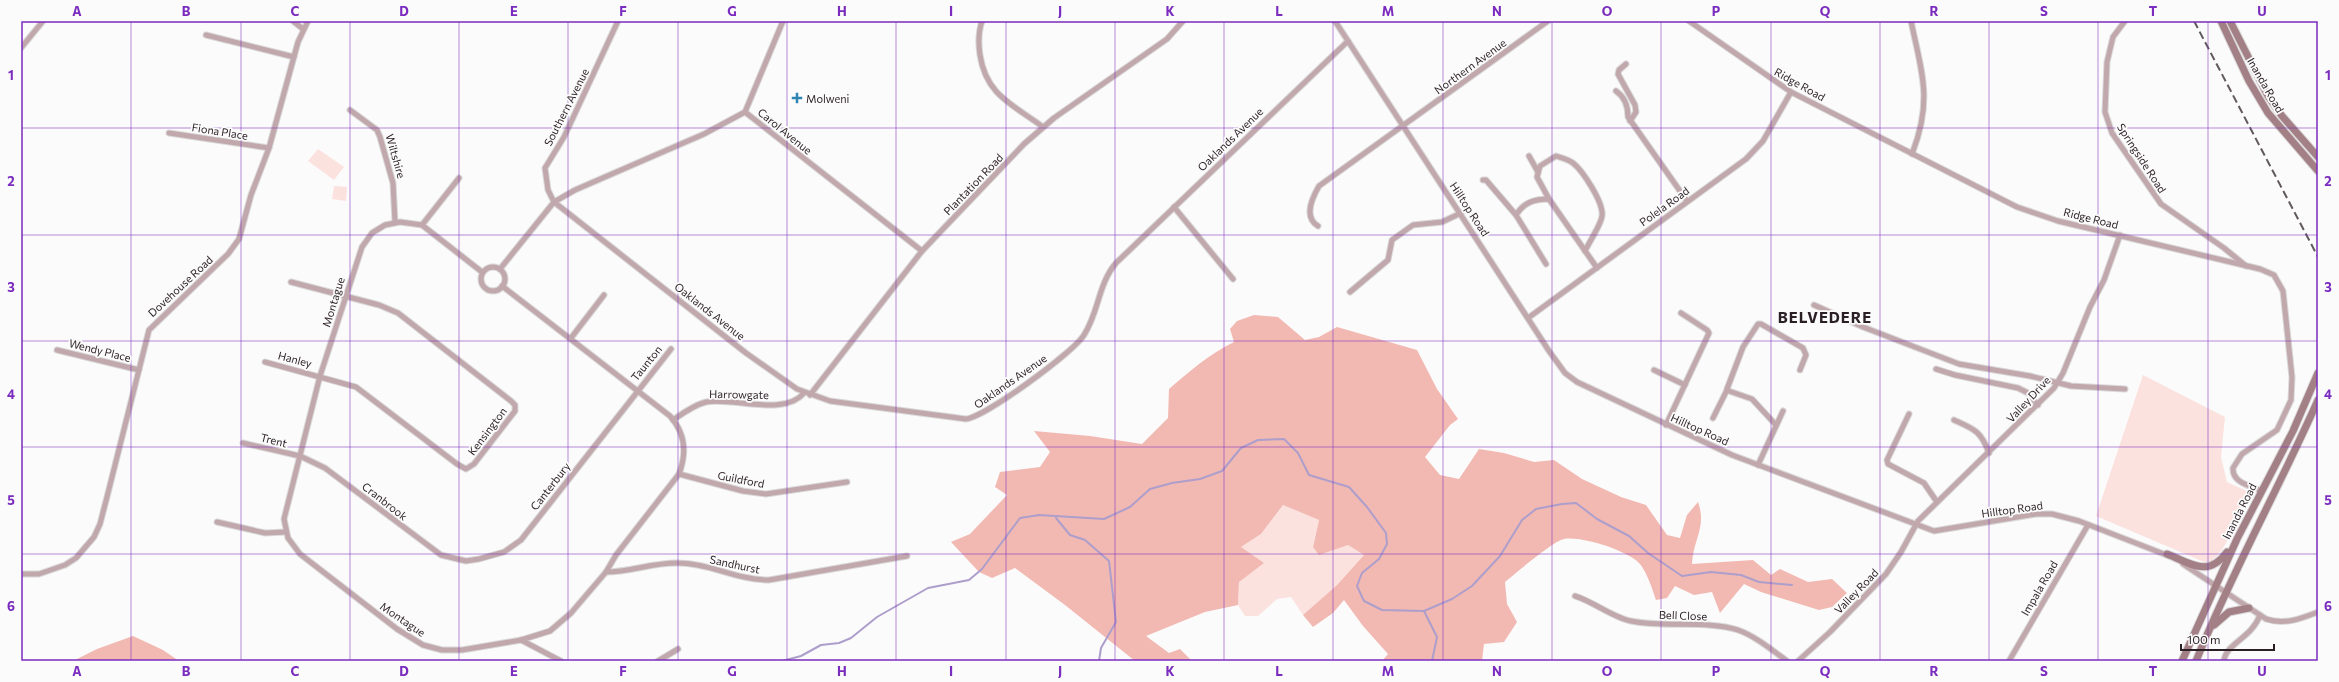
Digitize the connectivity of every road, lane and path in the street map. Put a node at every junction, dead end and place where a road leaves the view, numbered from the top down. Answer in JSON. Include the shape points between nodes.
{"nodes":[{"id":1,"x":43,"y":21,"type":"edge"},
{"id":2,"x":293,"y":21,"type":"edge"},
{"id":3,"x":308,"y":21,"type":"edge"},
{"id":4,"x":618,"y":21,"type":"edge"},
{"id":5,"x":783,"y":21,"type":"edge"},
{"id":6,"x":982,"y":21,"type":"edge"},
{"id":7,"x":1183,"y":21,"type":"edge"},
{"id":8,"x":1335,"y":21,"type":"edge"},
{"id":9,"x":1548,"y":21,"type":"edge"},
{"id":10,"x":1689,"y":21,"type":"edge"},
{"id":11,"x":1911,"y":21,"type":"edge"},
{"id":12,"x":2125,"y":21,"type":"edge"},
{"id":13,"x":2221,"y":21,"type":"edge"},
{"id":14,"x":2230,"y":21,"type":"edge"},
{"id":15,"x":303,"y":29,"type":"junction"},
{"id":16,"x":206,"y":35,"type":"dead end"},
{"id":17,"x":1348,"y":41,"type":"junction"},
{"id":18,"x":21,"y":48,"type":"edge"},
{"id":19,"x":294,"y":57,"type":"junction"},
{"id":20,"x":1626,"y":64,"type":"dead end"},
{"id":21,"x":1616,"y":91,"type":"dead end"},
{"id":22,"x":1791,"y":92,"type":"junction"},
{"id":23,"x":350,"y":110,"type":"dead end"},
{"id":24,"x":745,"y":112,"type":"junction"},
{"id":25,"x":1630,"y":121,"type":"junction"},
{"id":26,"x":1404,"y":126,"type":"junction"},
{"id":27,"x":1043,"y":127,"type":"junction"},
{"id":28,"x":169,"y":133,"type":"dead end"},
{"id":29,"x":269,"y":148,"type":"junction"},
{"id":30,"x":1912,"y":154,"type":"junction"},
{"id":31,"x":1529,"y":156,"type":"dead end"},
{"id":32,"x":2318,"y":157,"type":"edge"},
{"id":33,"x":2318,"y":171,"type":"edge"},
{"id":34,"x":1538,"y":172,"type":"junction"},
{"id":35,"x":459,"y":178,"type":"dead end"},
{"id":36,"x":1483,"y":180,"type":"dead end"},
{"id":37,"x":1549,"y":199,"type":"junction"},
{"id":38,"x":1687,"y":201,"type":"junction"},
{"id":39,"x":554,"y":202,"type":"junction"},
{"id":40,"x":1174,"y":207,"type":"junction"},
{"id":41,"x":1460,"y":213,"type":"junction"},
{"id":42,"x":1516,"y":215,"type":"junction"},
{"id":43,"x":395,"y":222,"type":"junction"},
{"id":44,"x":422,"y":225,"type":"junction"},
{"id":45,"x":1318,"y":226,"type":"dead end"},
{"id":46,"x":2120,"y":236,"type":"junction"},
{"id":47,"x":922,"y":251,"type":"junction"},
{"id":48,"x":1585,"y":251,"type":"junction"},
{"id":49,"x":1546,"y":264,"type":"dead end"},
{"id":50,"x":2247,"y":266,"type":"junction"},
{"id":51,"x":1597,"y":268,"type":"junction"},
{"id":52,"x":500,"y":269,"type":"junction"},
{"id":53,"x":482,"y":272,"type":"junction"},
{"id":54,"x":1233,"y":279,"type":"dead end"},
{"id":55,"x":291,"y":282,"type":"dead end"},
{"id":56,"x":502,"y":286,"type":"junction"},
{"id":57,"x":1350,"y":292,"type":"dead end"},
{"id":58,"x":604,"y":295,"type":"dead end"},
{"id":59,"x":346,"y":296,"type":"junction"},
{"id":60,"x":1814,"y":305,"type":"dead end"},
{"id":61,"x":1681,"y":313,"type":"dead end"},
{"id":62,"x":1528,"y":318,"type":"junction"},
{"id":63,"x":570,"y":338,"type":"junction"},
{"id":64,"x":671,"y":349,"type":"dead end"},
{"id":65,"x":57,"y":350,"type":"dead end"},
{"id":66,"x":265,"y":362,"type":"dead end"},
{"id":67,"x":139,"y":370,"type":"junction"},
{"id":68,"x":1654,"y":370,"type":"dead end"},
{"id":69,"x":1800,"y":370,"type":"dead end"},
{"id":70,"x":1936,"y":370,"type":"dead end"},
{"id":71,"x":2318,"y":373,"type":"edge"},
{"id":72,"x":320,"y":376,"type":"junction"},
{"id":73,"x":2059,"y":382,"type":"junction"},
{"id":74,"x":1685,"y":385,"type":"junction"},
{"id":75,"x":2126,"y":389,"type":"dead end"},
{"id":76,"x":1727,"y":390,"type":"junction"},
{"id":77,"x":637,"y":391,"type":"junction"},
{"id":78,"x":804,"y":393,"type":"junction"},
{"id":79,"x":810,"y":395,"type":"junction"},
{"id":80,"x":2318,"y":400,"type":"edge"},
{"id":81,"x":2038,"y":405,"type":"junction"},
{"id":82,"x":1783,"y":411,"type":"dead end"},
{"id":83,"x":1909,"y":414,"type":"dead end"},
{"id":84,"x":1714,"y":418,"type":"dead end"},
{"id":85,"x":673,"y":420,"type":"junction"},
{"id":86,"x":1954,"y":420,"type":"dead end"},
{"id":87,"x":1666,"y":425,"type":"junction"},
{"id":88,"x":1776,"y":425,"type":"junction"},
{"id":89,"x":243,"y":442,"type":"dead end"},
{"id":90,"x":1989,"y":453,"type":"junction"},
{"id":91,"x":300,"y":456,"type":"junction"},
{"id":92,"x":1758,"y":465,"type":"junction"},
{"id":93,"x":679,"y":474,"type":"junction"},
{"id":94,"x":847,"y":482,"type":"dead end"},
{"id":95,"x":2262,"y":491,"type":"junction"},
{"id":96,"x":1938,"y":502,"type":"junction"},
{"id":97,"x":217,"y":522,"type":"dead end"},
{"id":98,"x":1915,"y":524,"type":"junction"},
{"id":99,"x":2088,"y":525,"type":"junction"},
{"id":100,"x":286,"y":532,"type":"junction"},
{"id":101,"x":2237,"y":538,"type":"junction"},
{"id":102,"x":2167,"y":554,"type":"junction"},
{"id":103,"x":907,"y":556,"type":"dead end"},
{"id":104,"x":458,"y":560,"type":"joint"},
{"id":105,"x":606,"y":572,"type":"junction"},
{"id":106,"x":21,"y":574,"type":"edge"},
{"id":107,"x":2215,"y":585,"type":"junction"},
{"id":108,"x":2226,"y":592,"type":"junction"},
{"id":109,"x":1575,"y":596,"type":"dead end"},
{"id":110,"x":2249,"y":608,"type":"junction"},
{"id":111,"x":2318,"y":612,"type":"edge"},
{"id":112,"x":2260,"y":615,"type":"junction"},
{"id":113,"x":2209,"y":631,"type":"junction"},
{"id":114,"x":521,"y":640,"type":"junction"},
{"id":115,"x":678,"y":649,"type":"dead end"},
{"id":116,"x":561,"y":661,"type":"edge"},
{"id":117,"x":658,"y":661,"type":"edge"},
{"id":118,"x":1787,"y":661,"type":"edge"},
{"id":119,"x":1798,"y":661,"type":"edge"},
{"id":120,"x":2009,"y":661,"type":"edge"},
{"id":121,"x":2182,"y":661,"type":"edge"},
{"id":122,"x":2196,"y":661,"type":"edge"},
{"id":123,"x":2224,"y":661,"type":"edge"}],
"edges":[{"from":1,"to":18,"type":"street"},
{"from":2,"to":15,"type":"street"},
{"from":3,"to":15,"type":"street","name":"Dovehouse Road"},
{"from":4,"to":39,"type":"street","name":"Southern Avenue","via":[[564,137],[545,168],[548,190]]},
{"from":5,"to":24,"type":"street"},
{"from":6,"to":27,"type":"street","via":[[978,32],[978,46],[985,78],[994,91]]},
{"from":7,"to":27,"type":"street","name":"Plantation Road","via":[[1167,39]]},
{"from":8,"to":17,"type":"street","name":"Hilltop Road"},
{"from":9,"to":26,"type":"street","name":"Northern Avenue"},
{"from":10,"to":22,"type":"street","name":"Ridge Road"},
{"from":11,"to":30,"type":"street","via":[[1926,92],[1923,122]]},
{"from":12,"to":50,"type":"street","name":"Springside Road","via":[[2113,37],[2108,62],[2105,112],[2112,133],[2161,204]]},
{"from":13,"to":33,"type":"main road","name":"Inanda Road","via":[[2249,81],[2268,113]]},
{"from":14,"to":32,"type":"main road","name":"Inanda Road","via":[[2268,96]]},
{"from":15,"to":19,"type":"street","name":"Dovehouse Road"},
{"from":16,"to":19,"type":"street"},
{"from":17,"to":26,"type":"street","name":"Hilltop Road"},
{"from":17,"to":40,"type":"street","name":"Oaklands Avenue"},
{"from":19,"to":29,"type":"street","name":"Dovehouse Road"},
{"from":20,"to":25,"type":"street","via":[[1618,74],[1636,112]]},
{"from":21,"to":25,"type":"street","via":[[1622,95],[1626,103]]},
{"from":22,"to":30,"type":"street","name":"Ridge Road"},
{"from":22,"to":38,"type":"street","name":"Polela Road","via":[[1758,148]]},
{"from":23,"to":43,"type":"street","name":"Wiltshire","via":[[377,130],[380,137],[394,183]]},
{"from":24,"to":39,"type":"street","name":"Carol Avenue","via":[[704,134],[575,190]]},
{"from":24,"to":47,"type":"street","name":"Carol Avenue"},
{"from":25,"to":38,"type":"street"},
{"from":26,"to":41,"type":"street","name":"Hilltop Road"},
{"from":26,"to":45,"type":"street","name":"Northern Avenue","via":[[1319,186],[1310,209],[1312,222]]},
{"from":27,"to":47,"type":"street","name":"Plantation Road"},
{"from":28,"to":29,"type":"street","name":"Fiona Place"},
{"from":29,"to":67,"type":"street","name":"Dovehouse Road","via":[[251,195],[237,243],[226,257],[151,327]]},
{"from":30,"to":46,"type":"street","name":"Ridge Road","via":[[2031,213]]},
{"from":31,"to":34,"type":"street"},
{"from":34,"to":37,"type":"street","via":[[1537,177]]},
{"from":34,"to":48,"type":"street","via":[[1540,166],[1556,156],[1573,163],[1592,188],[1603,210],[1602,218]]},
{"from":35,"to":44,"type":"street"},
{"from":36,"to":42,"type":"street","via":[[1486,180]]},
{"from":37,"to":42,"type":"street","via":[[1529,202]]},
{"from":37,"to":48,"type":"street"},
{"from":38,"to":51,"type":"street","name":"Polela Road"},
{"from":39,"to":52,"type":"street","name":"Carol Avenue"},
{"from":39,"to":78,"type":"street","name":"Oaklands Avenue","via":[[746,353]]},
{"from":40,"to":54,"type":"street"},
{"from":40,"to":79,"type":"street","name":"Oaklands Avenue","via":[[1110,269],[1089,327],[1076,346],[979,415],[960,418],[838,402]]},
{"from":41,"to":57,"type":"street","via":[[1442,222],[1413,225],[1395,237],[1388,260]]},
{"from":41,"to":62,"type":"street","name":"Hilltop Road"},
{"from":42,"to":49,"type":"street"},
{"from":43,"to":44,"type":"street","name":"Montague"},
{"from":43,"to":59,"type":"street","name":"Montague","via":[[377,230],[364,243]]},
{"from":44,"to":53,"type":"street","name":"Montague"},
{"from":46,"to":50,"type":"street","name":"Ridge Road"},
{"from":46,"to":73,"type":"street","name":"Valley Drive","via":[[2104,280]]},
{"from":47,"to":79,"type":"street","name":"Plantation Road"},
{"from":48,"to":51,"type":"street"},
{"from":50,"to":95,"type":"street","name":"Ridge Road","via":[[2269,273],[2280,284],[2292,377],[2291,400],[2281,424],[2272,435],[2242,454],[2233,468],[2234,476],[2239,481]]},
{"from":51,"to":62,"type":"street","name":"Polela Road"},
{"from":52,"to":53,"type":"street","via":[[492,266]]},
{"from":52,"to":56,"type":"street","via":[[505,279]]},
{"from":53,"to":56,"type":"street","via":[[481,280],[484,287],[492,291]]},
{"from":55,"to":59,"type":"street"},
{"from":56,"to":63,"type":"street","name":"Montague"},
{"from":58,"to":63,"type":"street"},
{"from":59,"to":72,"type":"street","name":"Montague"},
{"from":59,"to":72,"type":"street","name":"Kensington","via":[[389,309],[402,316],[511,401],[515,405],[515,411],[474,464],[466,469],[356,387]]},
{"from":60,"to":73,"type":"street","via":[[1959,364]]},
{"from":61,"to":74,"type":"street","via":[[1709,333]]},
{"from":62,"to":87,"type":"street","name":"Hilltop Road","via":[[1559,366],[1572,379]]},
{"from":63,"to":77,"type":"street","name":"Montague"},
{"from":64,"to":77,"type":"street","name":"Taunton"},
{"from":65,"to":67,"type":"street","name":"Wendy Place"},
{"from":66,"to":72,"type":"street","name":"Hanley"},
{"from":67,"to":106,"type":"street","name":"Dovehouse Road","via":[[100,524],[94,536],[81,553],[65,565],[39,574]]},
{"from":68,"to":74,"type":"street"},
{"from":69,"to":76,"type":"street","via":[[1806,355],[1804,348],[1758,324],[1743,346]]},
{"from":70,"to":81,"type":"street","via":[[2018,388],[2028,393]]},
{"from":71,"to":95,"type":"main road","name":"Inanda Road"},
{"from":72,"to":91,"type":"street","name":"Montague"},
{"from":73,"to":75,"type":"street","via":[[2071,386]]},
{"from":73,"to":81,"type":"street","name":"Valley Drive"},
{"from":74,"to":87,"type":"street"},
{"from":76,"to":84,"type":"street"},
{"from":76,"to":88,"type":"street","via":[[1752,399]]},
{"from":77,"to":85,"type":"street","name":"Montague"},
{"from":77,"to":104,"type":"street","name":"Canterbury","via":[[517,544],[496,555]]},
{"from":78,"to":79,"type":"street","name":"Oaklands Avenue"},
{"from":78,"to":85,"type":"street","name":"Harrowgate","via":[[798,400],[784,404],[708,402],[689,409]]},
{"from":80,"to":108,"type":"main road"},
{"from":81,"to":90,"type":"street","name":"Valley Drive"},
{"from":82,"to":88,"type":"street"},
{"from":83,"to":96,"type":"street","via":[[1887,460],[1888,464],[1924,483]]},
{"from":85,"to":93,"type":"street","name":"Montague","via":[[682,435],[685,450]]},
{"from":86,"to":90,"type":"street","via":[[1980,434]]},
{"from":87,"to":92,"type":"street","name":"Hilltop Road"},
{"from":88,"to":92,"type":"street"},
{"from":89,"to":91,"type":"street","name":"Trent"},
{"from":90,"to":96,"type":"street","name":"Valley Drive"},
{"from":91,"to":100,"type":"street","name":"Montague","via":[[286,507]]},
{"from":91,"to":104,"type":"street","name":"Cranbrook","via":[[334,474],[435,552]]},
{"from":92,"to":98,"type":"street","name":"Hilltop Road"},
{"from":93,"to":94,"type":"street","name":"Guildford","via":[[743,491],[766,494]]},
{"from":93,"to":105,"type":"street","name":"Montague","via":[[616,555]]},
{"from":95,"to":101,"type":"main road","name":"Inanda Road"},
{"from":96,"to":98,"type":"street","name":"Valley Drive"},
{"from":97,"to":100,"type":"street","via":[[265,534]]},
{"from":98,"to":99,"type":"street","name":"Hilltop Road","via":[[1941,531],[2044,513],[2060,515]]},
{"from":98,"to":119,"type":"street","name":"Valley Road","via":[[1886,574]]},
{"from":99,"to":102,"type":"street","name":"Hilltop Road"},
{"from":99,"to":120,"type":"street","name":"Impala Road"},
{"from":100,"to":114,"type":"street","name":"Montague","via":[[300,554],[416,642],[435,649],[449,650]]},
{"from":101,"to":102,"type":"main road","via":[[2219,562],[2210,567],[2198,566]]},
{"from":101,"to":107,"type":"main road","name":"Inanda Road"},
{"from":102,"to":107,"type":"street","name":"Hilltop Road"},
{"from":103,"to":105,"type":"street","name":"Sandhurst","via":[[769,580],[746,578],[679,563]]},
{"from":105,"to":114,"type":"street","name":"Montague","via":[[557,626],[542,634]]},
{"from":107,"to":108,"type":"street","name":"Hilltop Road"},
{"from":107,"to":121,"type":"main road","name":"Inanda Road"},
{"from":108,"to":110,"type":"street","name":"Hilltop Road"},
{"from":108,"to":113,"type":"main road"},
{"from":109,"to":118,"type":"street","name":"Bell Close","via":[[1629,621],[1669,626],[1715,626],[1737,630]]},
{"from":110,"to":112,"type":"street","name":"Hilltop Road"},
{"from":110,"to":113,"type":"main road","via":[[2234,610],[2223,616]]},
{"from":111,"to":112,"type":"street","name":"Hilltop Road","via":[[2285,622],[2271,621]]},
{"from":112,"to":123,"type":"street","via":[[2254,629],[2230,648]]},
{"from":113,"to":122,"type":"main road"},
{"from":114,"to":116,"type":"street"},
{"from":115,"to":117,"type":"street"}]}
